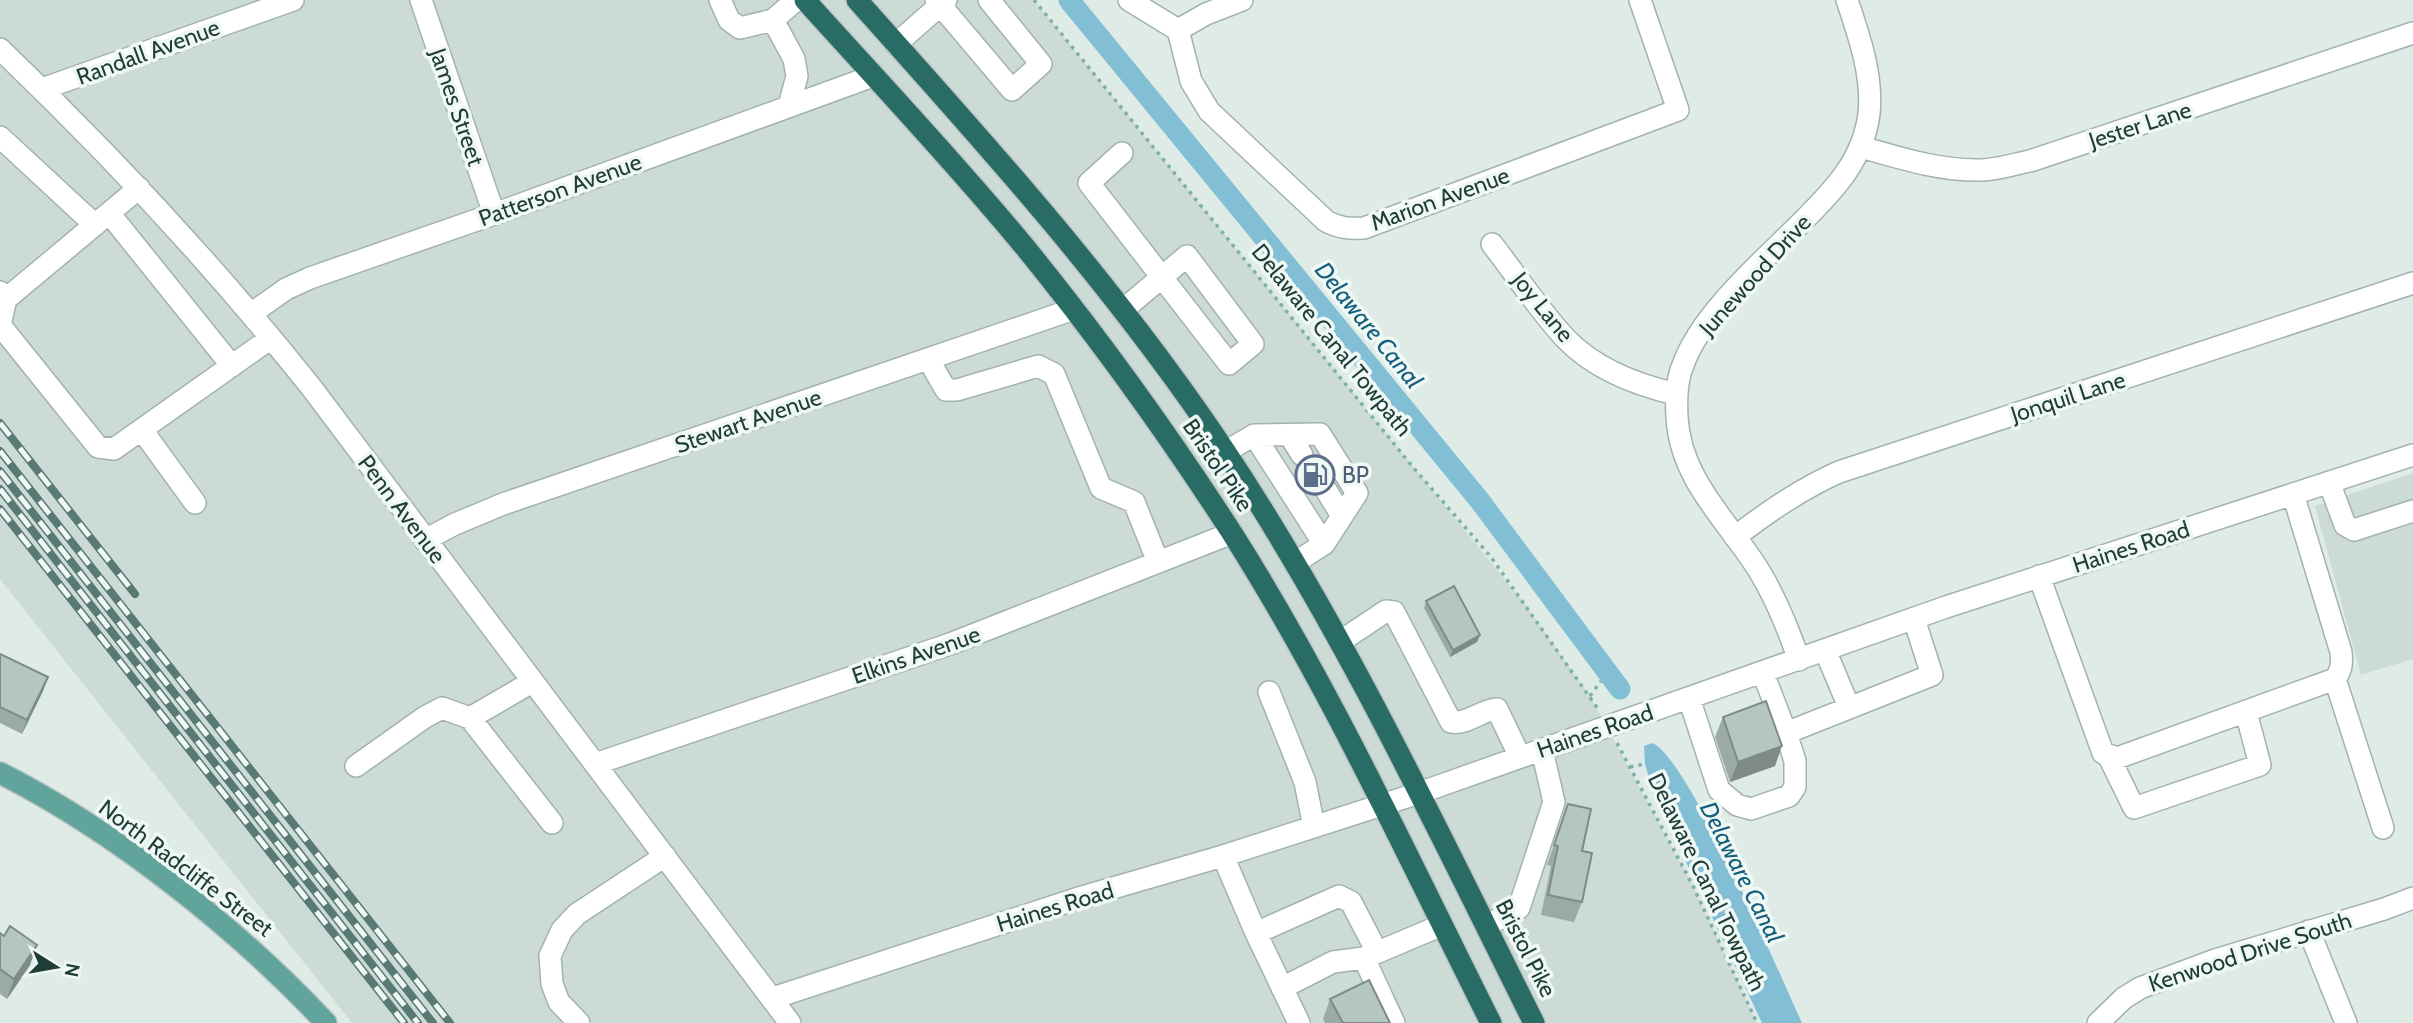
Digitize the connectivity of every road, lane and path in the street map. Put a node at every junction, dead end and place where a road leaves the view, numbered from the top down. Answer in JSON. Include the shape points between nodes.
{"nodes":[{"id":1,"x":293,"y":0,"type":"edge"},
{"id":2,"x":421,"y":0,"type":"edge"},
{"id":3,"x":720,"y":0,"type":"edge"},
{"id":4,"x":796,"y":0,"type":"edge"},
{"id":5,"x":804,"y":0,"type":"edge"},
{"id":6,"x":857,"y":0,"type":"edge"},
{"id":7,"x":989,"y":0,"type":"edge"},
{"id":8,"x":1034,"y":0,"type":"edge"},
{"id":9,"x":1129,"y":0,"type":"edge"},
{"id":10,"x":1242,"y":0,"type":"edge"},
{"id":11,"x":1640,"y":0,"type":"edge"},
{"id":12,"x":1847,"y":0,"type":"edge"},
{"id":13,"x":941,"y":2,"type":"edge"},
{"id":14,"x":773,"y":20,"type":"junction"},
{"id":15,"x":1178,"y":30,"type":"junction"},
{"id":16,"x":2413,"y":33,"type":"edge"},
{"id":17,"x":896,"y":44,"type":"junction"},
{"id":18,"x":0,"y":49,"type":"edge"},
{"id":19,"x":873,"y":76,"type":"junction"},
{"id":20,"x":42,"y":89,"type":"junction"},
{"id":21,"x":789,"y":106,"type":"junction"},
{"id":22,"x":0,"y":137,"type":"edge"},
{"id":23,"x":1861,"y":147,"type":"junction"},
{"id":24,"x":1122,"y":153,"type":"dead end"},
{"id":25,"x":139,"y":188,"type":"junction"},
{"id":26,"x":494,"y":214,"type":"junction"},
{"id":27,"x":102,"y":219,"type":"junction"},
{"id":28,"x":1492,"y":244,"type":"dead end"},
{"id":29,"x":1163,"y":277,"type":"junction"},
{"id":30,"x":2413,"y":283,"type":"edge"},
{"id":31,"x":3,"y":295,"type":"edge"},
{"id":32,"x":1074,"y":309,"type":"junction"},
{"id":33,"x":1124,"y":309,"type":"junction"},
{"id":34,"x":252,"y":313,"type":"junction"},
{"id":35,"x":271,"y":338,"type":"junction"},
{"id":36,"x":928,"y":359,"type":"junction"},
{"id":37,"x":232,"y":366,"type":"junction"},
{"id":38,"x":1676,"y":394,"type":"junction"},
{"id":39,"x":142,"y":430,"type":"junction"},
{"id":40,"x":1254,"y":435,"type":"junction"},
{"id":41,"x":1290,"y":436,"type":"junction"},
{"id":42,"x":1225,"y":452,"type":"junction"},
{"id":43,"x":1302,"y":455,"type":"tunnel mouth"},
{"id":44,"x":2413,"y":455,"type":"edge"},
{"id":45,"x":2329,"y":482,"type":"junction"},
{"id":46,"x":1326,"y":490,"type":"tunnel mouth"},
{"id":47,"x":2293,"y":494,"type":"junction"},
{"id":48,"x":195,"y":503,"type":"dead end"},
{"id":49,"x":2413,"y":511,"type":"edge"},
{"id":50,"x":1342,"y":516,"type":"junction"},
{"id":51,"x":1232,"y":533,"type":"junction"},
{"id":52,"x":1735,"y":537,"type":"junction"},
{"id":53,"x":425,"y":540,"type":"junction"},
{"id":54,"x":1324,"y":544,"type":"junction"},
{"id":55,"x":1158,"y":562,"type":"junction"},
{"id":56,"x":1296,"y":562,"type":"junction"},
{"id":57,"x":2039,"y":576,"type":"junction"},
{"id":58,"x":1914,"y":619,"type":"junction"},
{"id":59,"x":1341,"y":640,"type":"junction"},
{"id":60,"x":1825,"y":650,"type":"junction"},
{"id":61,"x":1799,"y":660,"type":"junction"},
{"id":62,"x":1763,"y":673,"type":"junction"},
{"id":63,"x":2335,"y":679,"type":"junction"},
{"id":64,"x":1601,"y":681,"type":"dead end"},
{"id":65,"x":533,"y":682,"type":"junction"},
{"id":66,"x":1269,"y":692,"type":"dead end"},
{"id":67,"x":1590,"y":696,"type":"junction"},
{"id":68,"x":1689,"y":698,"type":"junction"},
{"id":69,"x":1849,"y":707,"type":"junction"},
{"id":70,"x":1597,"y":708,"type":"dead end"},
{"id":71,"x":2246,"y":712,"type":"junction"},
{"id":72,"x":470,"y":718,"type":"junction"},
{"id":73,"x":1786,"y":733,"type":"junction"},
{"id":74,"x":1542,"y":750,"type":"junction"},
{"id":75,"x":1625,"y":756,"type":"dead end"},
{"id":76,"x":1520,"y":757,"type":"junction"},
{"id":77,"x":2109,"y":757,"type":"junction"},
{"id":78,"x":595,"y":764,"type":"junction"},
{"id":79,"x":1645,"y":764,"type":"dead end"},
{"id":80,"x":356,"y":766,"type":"dead end"},
{"id":81,"x":1630,"y":767,"type":"junction"},
{"id":82,"x":0,"y":774,"type":"edge"},
{"id":83,"x":1419,"y":793,"type":"junction"},
{"id":84,"x":1382,"y":805,"type":"junction"},
{"id":85,"x":552,"y":823,"type":"dead end"},
{"id":86,"x":1314,"y":827,"type":"junction"},
{"id":87,"x":2384,"y":828,"type":"dead end"},
{"id":88,"x":665,"y":856,"type":"junction"},
{"id":89,"x":1223,"y":856,"type":"junction"},
{"id":90,"x":2413,"y":898,"type":"edge"},
{"id":91,"x":1442,"y":925,"type":"junction"},
{"id":92,"x":1486,"y":926,"type":"junction"},
{"id":93,"x":2309,"y":930,"type":"junction"},
{"id":94,"x":1256,"y":933,"type":"junction"},
{"id":95,"x":1371,"y":955,"type":"junction"},
{"id":96,"x":1282,"y":988,"type":"junction"},
{"id":97,"x":773,"y":998,"type":"junction"},
{"id":98,"x":326,"y":1023,"type":"edge"},
{"id":99,"x":579,"y":1023,"type":"edge"},
{"id":100,"x":790,"y":1023,"type":"edge"},
{"id":101,"x":1299,"y":1023,"type":"edge"},
{"id":102,"x":1394,"y":1023,"type":"edge"},
{"id":103,"x":1491,"y":1023,"type":"edge"},
{"id":104,"x":1534,"y":1023,"type":"edge"},
{"id":105,"x":1757,"y":1023,"type":"edge"},
{"id":106,"x":2098,"y":1023,"type":"edge"},
{"id":107,"x":2346,"y":1023,"type":"edge"}],
"edges":[{"from":1,"to":20,"type":"street","name":"Randall Avenue"},
{"from":2,"to":26,"type":"street","name":"James Street"},
{"from":3,"to":14,"type":"street","via":[[729,20],[740,28]]},
{"from":4,"to":14,"type":"street"},
{"from":5,"to":19,"type":"highway","name":"Bristol Pike"},
{"from":6,"to":17,"type":"highway","name":"Bristol Pike"},
{"from":7,"to":13,"type":"street","via":[[1041,64],[1012,90]]},
{"from":8,"to":67,"type":"path","name":"Delaware Canal Towpath","via":[[1491,557]]},
{"from":9,"to":15,"type":"street"},
{"from":10,"to":15,"type":"street"},
{"from":11,"to":15,"type":"street","name":"Marion Avenue","via":[[1678,110],[1364,229],[1326,221],[1209,111],[1191,80]]},
{"from":12,"to":23,"type":"street","name":"Junewood Drive","via":[[1862,46],[1869,89]]},
{"from":13,"to":17,"type":"street"},
{"from":14,"to":21,"type":"street","via":[[794,59],[797,76]]},
{"from":16,"to":23,"type":"street","name":"Jester Lane","via":[[2030,161],[1961,170]]},
{"from":17,"to":33,"type":"highway","name":"Bristol Pike","via":[[1052,219]]},
{"from":18,"to":20,"type":"street","name":"Penn Avenue"},
{"from":19,"to":21,"type":"street","name":"Patterson Avenue"},
{"from":19,"to":32,"type":"highway","name":"Bristol Pike"},
{"from":20,"to":25,"type":"street","name":"Penn Avenue"},
{"from":21,"to":26,"type":"street","name":"Patterson Avenue"},
{"from":22,"to":27,"type":"street"},
{"from":23,"to":38,"type":"street","name":"Junewood Drive","via":[[1835,190],[1714,313],[1683,364]]},
{"from":24,"to":29,"type":"street","via":[[1089,183]]},
{"from":25,"to":27,"type":"street"},
{"from":25,"to":34,"type":"street","name":"Penn Avenue"},
{"from":26,"to":34,"type":"street","name":"Patterson Avenue","via":[[310,278]]},
{"from":27,"to":31,"type":"street"},
{"from":27,"to":37,"type":"street"},
{"from":28,"to":38,"type":"street","name":"Joy Lane","via":[[1584,355],[1647,387]]},
{"from":29,"to":29,"type":"street","via":[[1187,257],[1253,344],[1229,364]]},
{"from":29,"to":33,"type":"street"},
{"from":30,"to":52,"type":"street","name":"Jonquil Lane","via":[[1839,472],[1782,502]]},
{"from":31,"to":39,"type":"street","via":[[0,325],[98,447],[114,449]]},
{"from":32,"to":36,"type":"street","name":"Stewart Avenue"},
{"from":32,"to":51,"type":"highway","name":"Bristol Pike"},
{"from":33,"to":42,"type":"highway","name":"Bristol Pike"},
{"from":34,"to":35,"type":"street","name":"Penn Avenue"},
{"from":35,"to":37,"type":"street"},
{"from":35,"to":53,"type":"street","name":"Penn Avenue"},
{"from":36,"to":53,"type":"street","name":"Stewart Avenue","via":[[503,505]]},
{"from":36,"to":55,"type":"street","via":[[946,390],[1038,366],[1054,374],[1101,488],[1134,502]]},
{"from":37,"to":39,"type":"street"},
{"from":38,"to":52,"type":"street","name":"Junewood Drive","via":[[1676,420],[1689,466],[1704,496]]},
{"from":39,"to":48,"type":"street"},
{"from":40,"to":41,"type":"street"},
{"from":40,"to":42,"type":"street"},
{"from":40,"to":54,"type":"street"},
{"from":41,"to":43,"type":"street"},
{"from":41,"to":50,"type":"street","via":[[1320,434],[1357,493]]},
{"from":42,"to":56,"type":"highway","name":"Bristol Pike"},
{"from":44,"to":45,"type":"street","name":"Haines Road"},
{"from":45,"to":47,"type":"street","name":"Haines Road"},
{"from":45,"to":49,"type":"street","via":[[2345,525],[2354,530]]},
{"from":46,"to":50,"type":"street"},
{"from":47,"to":57,"type":"street","name":"Haines Road"},
{"from":47,"to":63,"type":"street","via":[[2341,652],[2342,664]]},
{"from":50,"to":54,"type":"street"},
{"from":51,"to":55,"type":"street","name":"Elkins Avenue"},
{"from":51,"to":84,"type":"highway","name":"Bristol Pike","via":[[1314,673]]},
{"from":52,"to":61,"type":"street","name":"Junewood Drive","via":[[1777,602]]},
{"from":53,"to":65,"type":"street","name":"Penn Avenue"},
{"from":54,"to":56,"type":"street"},
{"from":55,"to":78,"type":"street","name":"Elkins Avenue","via":[[950,644]]},
{"from":56,"to":59,"type":"highway","name":"Bristol Pike"},
{"from":57,"to":58,"type":"street","name":"Haines Road"},
{"from":57,"to":77,"type":"street","via":[[2103,752]]},
{"from":58,"to":60,"type":"street","name":"Haines Road"},
{"from":58,"to":69,"type":"street","via":[[1933,675]]},
{"from":59,"to":76,"type":"street","via":[[1386,611],[1394,612],[1451,722],[1497,709]]},
{"from":59,"to":83,"type":"highway","name":"Bristol Pike"},
{"from":60,"to":61,"type":"street","name":"Haines Road"},
{"from":60,"to":69,"type":"street"},
{"from":61,"to":62,"type":"street","name":"Haines Road"},
{"from":62,"to":68,"type":"street","name":"Haines Road"},
{"from":62,"to":73,"type":"street"},
{"from":63,"to":71,"type":"street"},
{"from":63,"to":87,"type":"street"},
{"from":64,"to":67,"type":"path"},
{"from":65,"to":72,"type":"street"},
{"from":65,"to":78,"type":"street","name":"Penn Avenue"},
{"from":66,"to":86,"type":"street","via":[[1305,782]]},
{"from":67,"to":70,"type":"path","name":"Delaware Canal Towpath"},
{"from":68,"to":73,"type":"street","via":[[1719,790],[1737,805],[1751,809],[1789,796],[1797,774]]},
{"from":68,"to":74,"type":"street","name":"Haines Road"},
{"from":69,"to":73,"type":"street"},
{"from":71,"to":77,"type":"street"},
{"from":71,"to":77,"type":"street","via":[[2260,765],[2134,808]]},
{"from":72,"to":80,"type":"street","via":[[442,708]]},
{"from":72,"to":85,"type":"street"},
{"from":74,"to":76,"type":"street","name":"Haines Road"},
{"from":74,"to":92,"type":"street","via":[[1555,802],[1519,908]]},
{"from":75,"to":81,"type":"path","name":"Delaware Canal Towpath"},
{"from":76,"to":83,"type":"street","name":"Haines Road"},
{"from":78,"to":88,"type":"street","name":"Penn Avenue"},
{"from":79,"to":81,"type":"path"},
{"from":81,"to":105,"type":"path","name":"Delaware Canal Towpath","via":[[1693,886]]},
{"from":82,"to":98,"type":"main road","name":"North Radcliffe Street","via":[[138,859],[263,961]]},
{"from":83,"to":84,"type":"street","name":"Haines Road"},
{"from":83,"to":92,"type":"highway","name":"Bristol Pike"},
{"from":84,"to":86,"type":"street","name":"Haines Road"},
{"from":84,"to":91,"type":"highway","name":"Bristol Pike"},
{"from":86,"to":89,"type":"street","name":"Haines Road"},
{"from":88,"to":97,"type":"street","name":"Penn Avenue"},
{"from":88,"to":99,"type":"street","via":[[577,914],[562,930],[550,956],[552,984],[559,1002]]},
{"from":89,"to":94,"type":"street"},
{"from":89,"to":97,"type":"street","name":"Haines Road"},
{"from":90,"to":93,"type":"street","name":"Kenwood Drive South"},
{"from":91,"to":95,"type":"street"},
{"from":91,"to":103,"type":"highway","name":"Bristol Pike"},
{"from":92,"to":104,"type":"highway","name":"Bristol Pike"},
{"from":93,"to":106,"type":"street","name":"Kenwood Drive South","via":[[2140,988]]},
{"from":93,"to":107,"type":"street"},
{"from":94,"to":95,"type":"street","via":[[1339,896],[1351,902]]},
{"from":94,"to":96,"type":"street"},
{"from":95,"to":96,"type":"street","via":[[1333,962]]},
{"from":95,"to":102,"type":"street"},
{"from":96,"to":101,"type":"street"},
{"from":97,"to":100,"type":"street","name":"Penn Avenue"}]}
